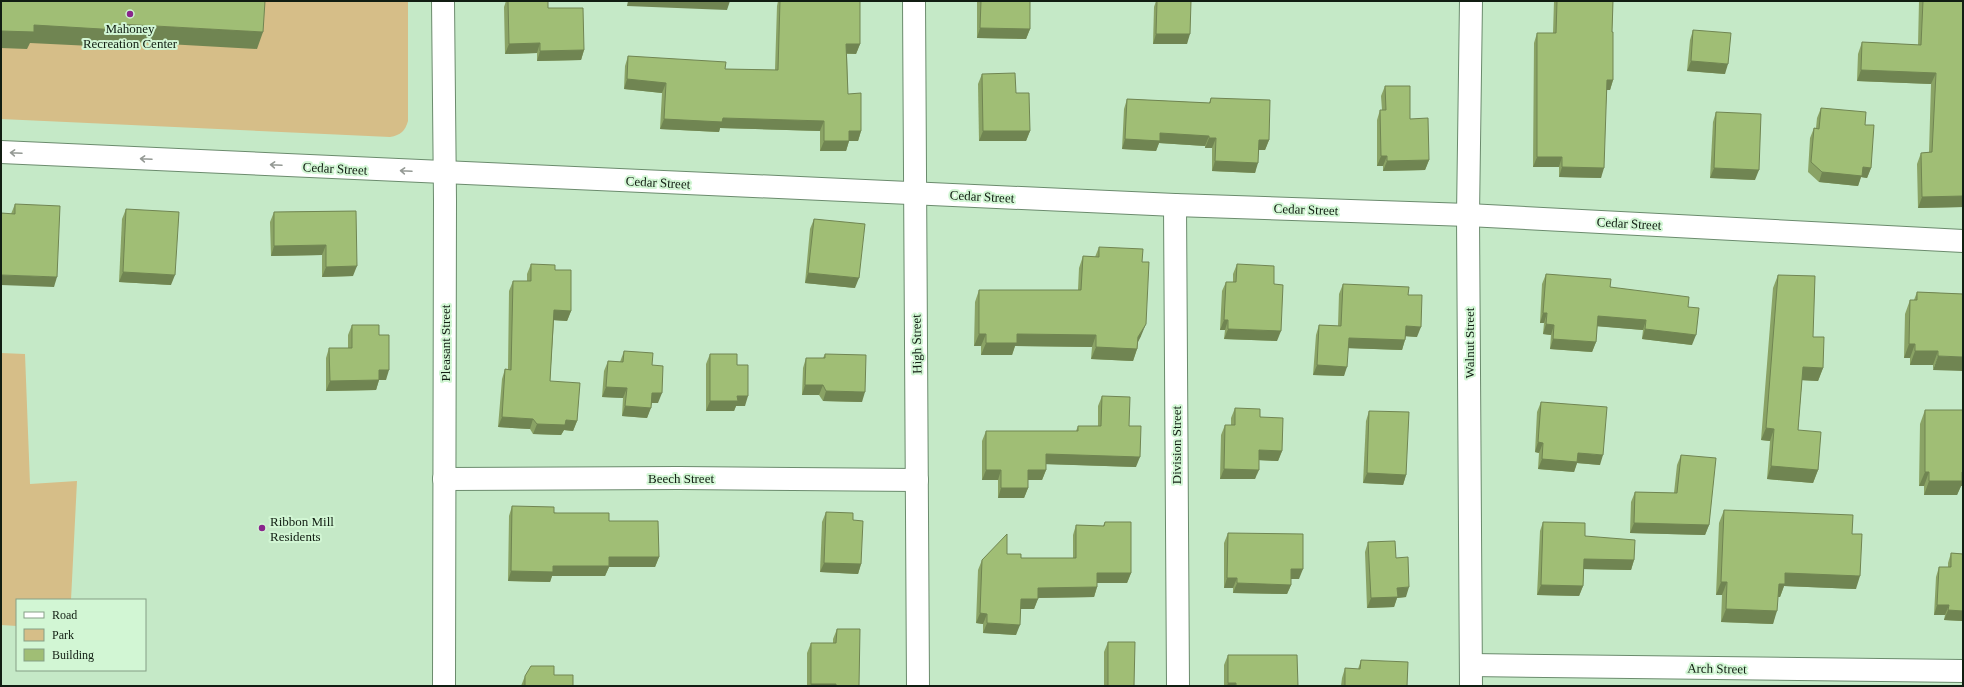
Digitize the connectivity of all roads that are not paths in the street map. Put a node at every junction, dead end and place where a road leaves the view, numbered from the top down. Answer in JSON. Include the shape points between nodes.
{"nodes":[{"id":1,"x":443,"y":1,"type":"edge"},
{"id":2,"x":914,"y":1,"type":"edge"},
{"id":3,"x":1471,"y":1,"type":"edge"},
{"id":4,"x":1,"y":152,"type":"edge"},
{"id":5,"x":445,"y":173,"type":"junction"},
{"id":6,"x":914,"y":193,"type":"junction"},
{"id":7,"x":1175,"y":205,"type":"junction"},
{"id":8,"x":1468,"y":215,"type":"junction"},
{"id":9,"x":1963,"y":241,"type":"edge"},
{"id":10,"x":444,"y":479,"type":"junction"},
{"id":11,"x":917,"y":480,"type":"junction"},
{"id":12,"x":1963,"y":671,"type":"edge"},
{"id":13,"x":1471,"y":675,"type":"edge"},
{"id":14,"x":444,"y":686,"type":"edge"},
{"id":15,"x":918,"y":686,"type":"edge"},
{"id":16,"x":1178,"y":686,"type":"edge"}],
"edges":[{"from":1,"to":5,"type":"street","name":"Pleasant Street"},
{"from":2,"to":6,"type":"street","name":"High Street"},
{"from":3,"to":8,"type":"street","name":"Walnut Street"},
{"from":5,"to":4,"type":"street","name":"Cedar Street","one_way":true},
{"from":5,"to":6,"type":"street","name":"Cedar Street"},
{"from":5,"to":10,"type":"street","name":"Pleasant Street"},
{"from":6,"to":7,"type":"street","name":"Cedar Street"},
{"from":6,"to":11,"type":"street","name":"High Street"},
{"from":7,"to":8,"type":"street","name":"Cedar Street"},
{"from":7,"to":16,"type":"street","name":"Division Street"},
{"from":8,"to":9,"type":"street","name":"Cedar Street"},
{"from":8,"to":13,"type":"street","name":"Walnut Street"},
{"from":10,"to":11,"type":"street","name":"Beech Street"},
{"from":10,"to":14,"type":"street","name":"Pleasant Street"},
{"from":11,"to":15,"type":"street","name":"High Street"},
{"from":12,"to":13,"type":"street","name":"Arch Street"}]}
